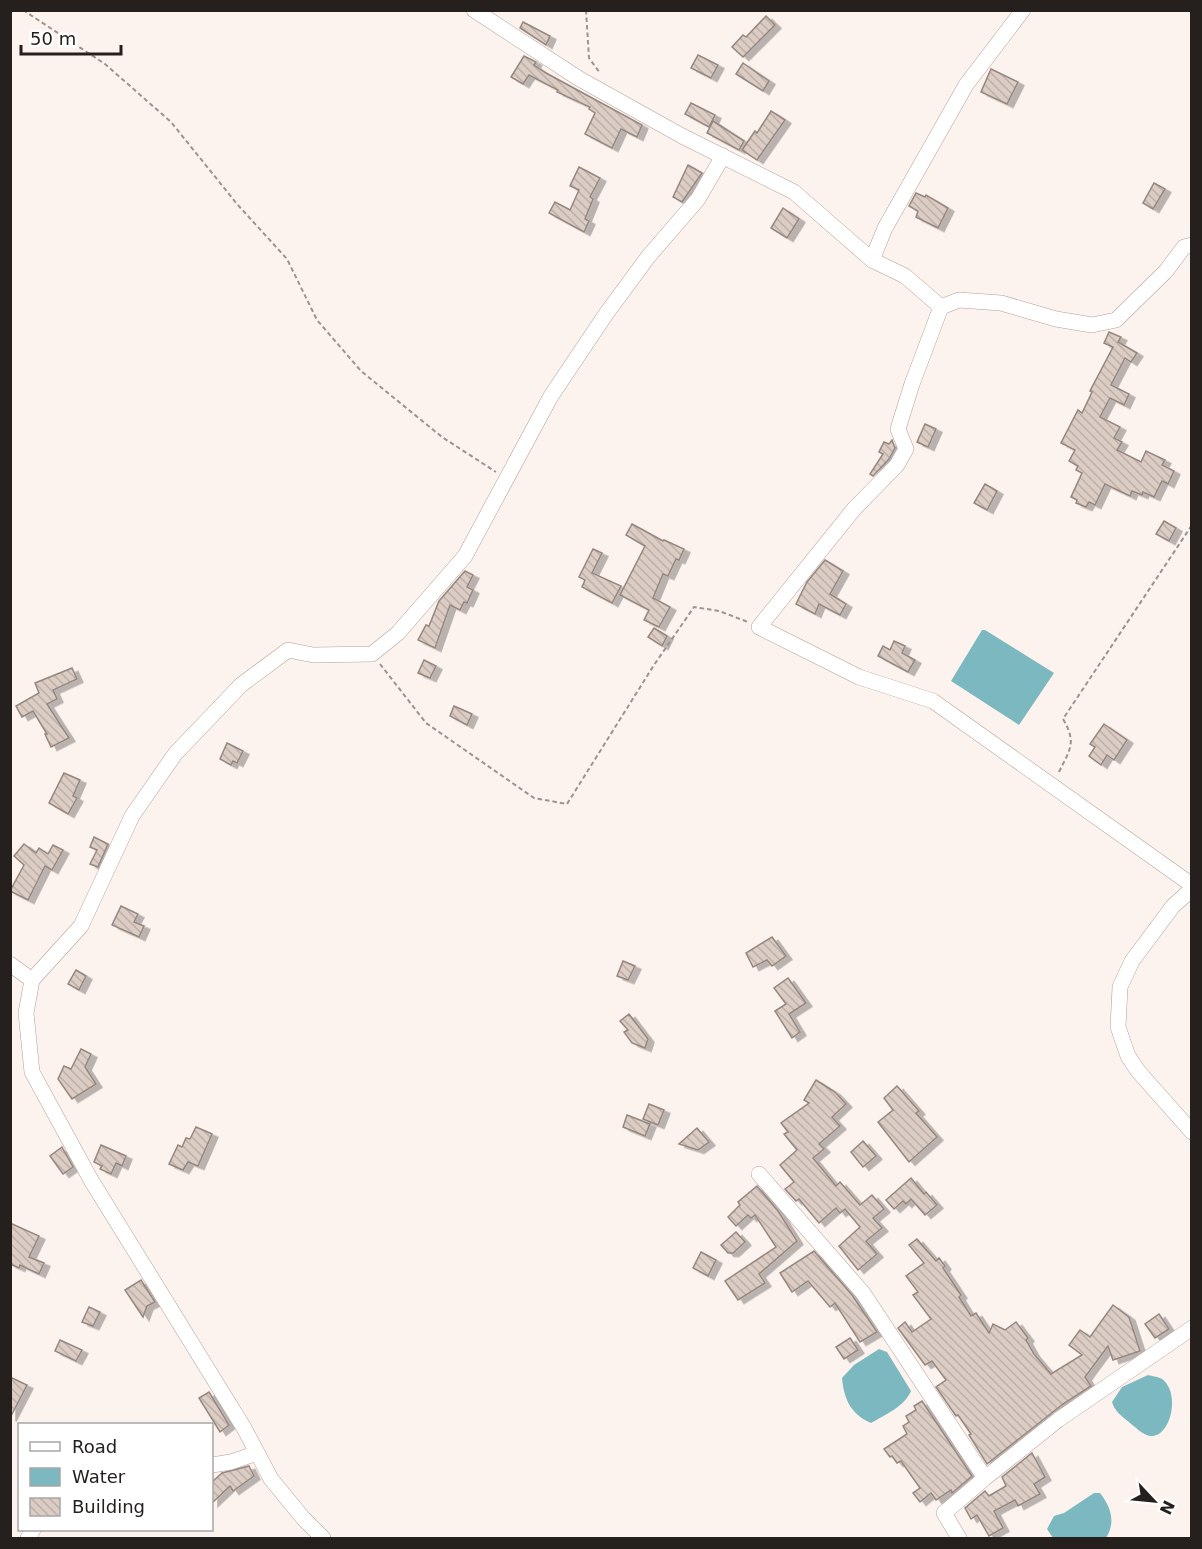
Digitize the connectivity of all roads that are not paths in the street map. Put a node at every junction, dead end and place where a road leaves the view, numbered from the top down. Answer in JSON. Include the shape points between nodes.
{"nodes":[{"id":1,"x":474,"y":10,"type":"edge"},
{"id":2,"x":1023,"y":10,"type":"edge"},
{"id":3,"x":723,"y":156,"type":"junction"},
{"id":4,"x":1191,"y":245,"type":"edge"},
{"id":5,"x":872,"y":260,"type":"junction"},
{"id":6,"x":941,"y":307,"type":"junction"},
{"id":7,"x":1191,"y":887,"type":"edge"},
{"id":8,"x":10,"y":963,"type":"edge"},
{"id":9,"x":32,"y":980,"type":"junction"},
{"id":10,"x":1191,"y":1132,"type":"edge"},
{"id":11,"x":759,"y":1174,"type":"dead end"},
{"id":12,"x":1191,"y":1328,"type":"edge"},
{"id":13,"x":257,"y":1453,"type":"junction"},
{"id":14,"x":213,"y":1466,"type":"edge"},
{"id":15,"x":985,"y":1479,"type":"junction"},
{"id":16,"x":323,"y":1539,"type":"edge"},
{"id":17,"x":959,"y":1539,"type":"edge"}],
"edges":[{"from":1,"to":3,"type":"street","via":[[578,78]]},
{"from":2,"to":5,"type":"street","via":[[966,85],[885,228]]},
{"from":3,"to":5,"type":"street","via":[[794,192]]},
{"from":3,"to":9,"type":"street","via":[[698,200],[648,257],[551,396],[465,556],[398,633],[372,654],[313,655],[288,650],[241,685],[175,754],[132,816],[81,926]]},
{"from":4,"to":6,"type":"street","via":[[1184,247],[1166,271],[1116,320],[1092,325],[1001,303],[959,300]]},
{"from":5,"to":6,"type":"street","via":[[905,276]]},
{"from":6,"to":7,"type":"street","via":[[898,429],[906,449],[897,465],[854,509],[759,627],[859,677],[933,701]]},
{"from":7,"to":10,"type":"street","via":[[1132,961],[1120,987],[1118,1027],[1138,1071]]},
{"from":8,"to":9,"type":"street"},
{"from":9,"to":13,"type":"street","via":[[26,1013],[32,1072],[91,1180]]},
{"from":11,"to":15,"type":"street","via":[[863,1293]]},
{"from":12,"to":15,"type":"street","via":[[1058,1420]]},
{"from":13,"to":14,"type":"street"},
{"from":13,"to":16,"type":"street","via":[[271,1479]]},
{"from":15,"to":17,"type":"street","via":[[944,1513]]}]}
